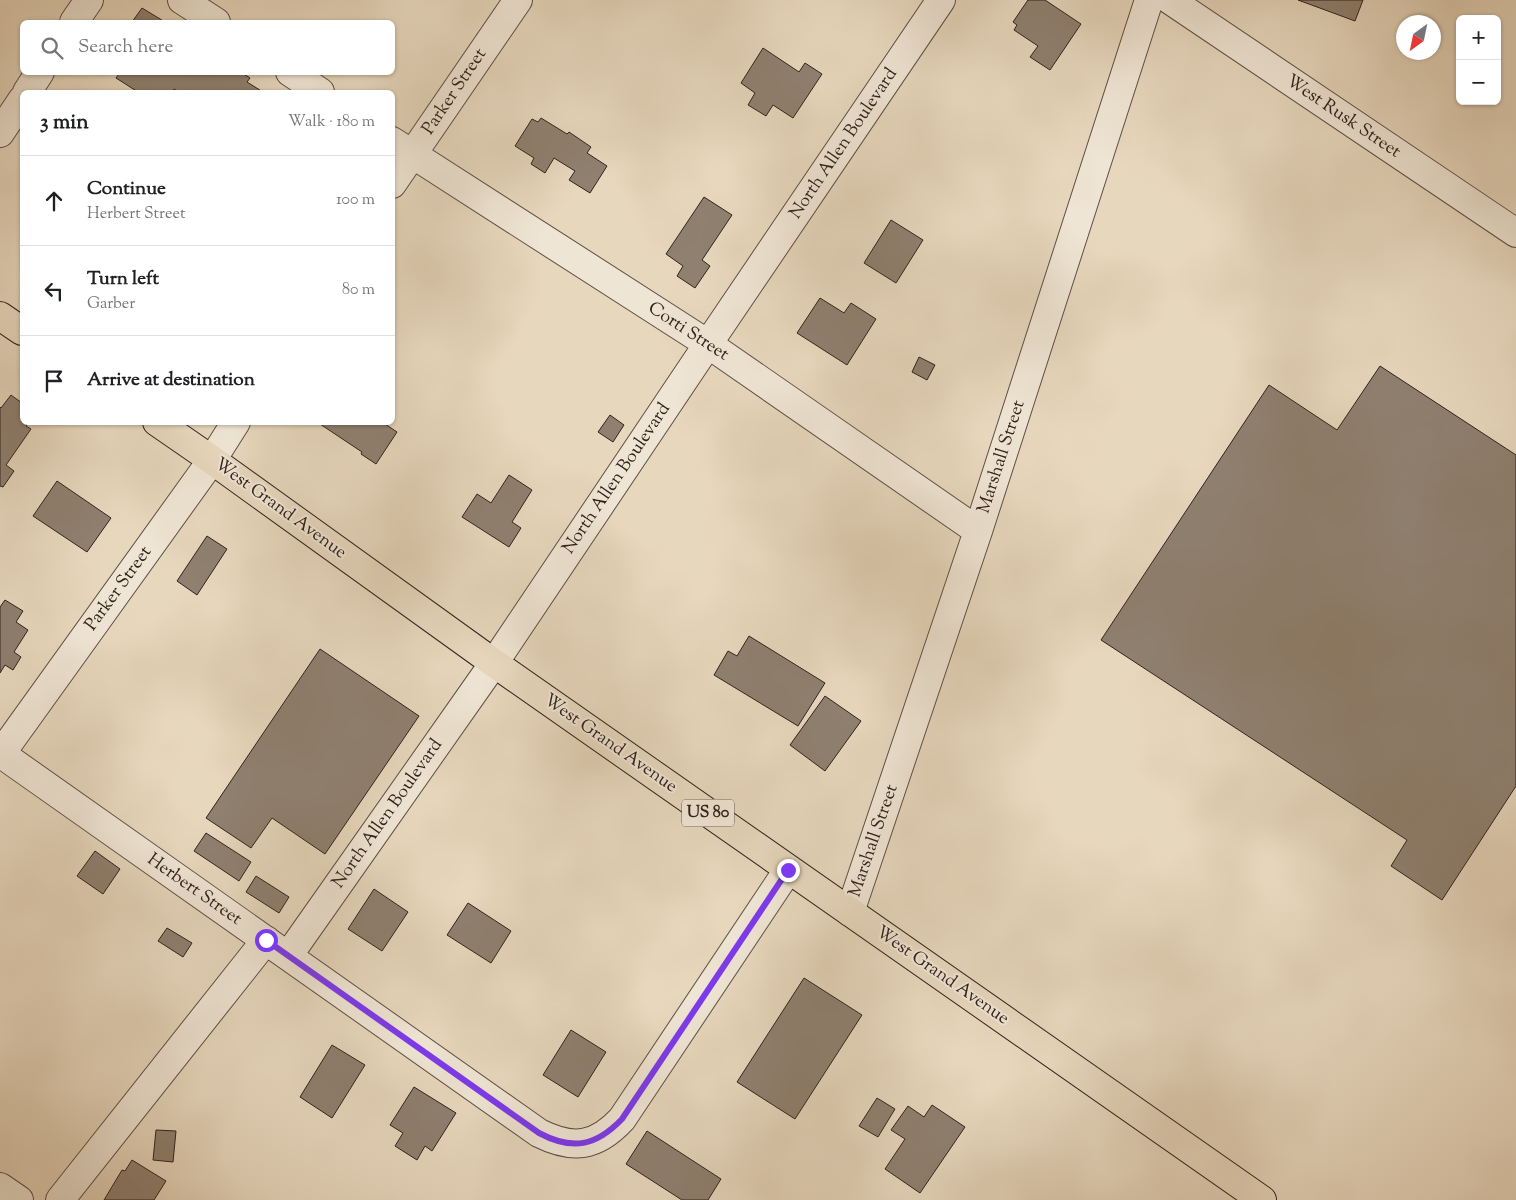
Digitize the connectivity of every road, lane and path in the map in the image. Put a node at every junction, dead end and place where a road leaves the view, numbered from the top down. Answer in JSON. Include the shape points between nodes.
{"nodes":[{"id":1,"x":89,"y":0,"type":"edge"},
{"id":2,"x":182,"y":0,"type":"edge"},
{"id":3,"x":518,"y":0,"type":"edge"},
{"id":4,"x":942,"y":0,"type":"edge"},
{"id":5,"x":1149,"y":0,"type":"edge"},
{"id":6,"x":1170,"y":0,"type":"edge"},
{"id":7,"x":75,"y":20,"type":"edge"},
{"id":8,"x":213,"y":20,"type":"edge"},
{"id":9,"x":38,"y":75,"type":"edge"},
{"id":10,"x":294,"y":75,"type":"edge"},
{"id":11,"x":28,"y":90,"type":"edge"},
{"id":12,"x":317,"y":90,"type":"edge"},
{"id":13,"x":20,"y":103,"type":"edge"},
{"id":14,"x":0,"y":133,"type":"edge"},
{"id":15,"x":402,"y":147,"type":"edge"},
{"id":16,"x":395,"y":173,"type":"edge"},
{"id":17,"x":1516,"y":233,"type":"edge"},
{"id":18,"x":0,"y":316,"type":"edge"},
{"id":19,"x":20,"y":330,"type":"edge"},
{"id":20,"x":708,"y":344,"type":"junction"},
{"id":21,"x":161,"y":425,"type":"edge"},
{"id":22,"x":234,"y":425,"type":"edge"},
{"id":23,"x":212,"y":460,"type":"junction"},
{"id":24,"x":978,"y":531,"type":"junction"},
{"id":25,"x":494,"y":663,"type":"junction"},
{"id":26,"x":0,"y":754,"type":"edge"},
{"id":27,"x":788,"y":870,"type":"junction"},
{"id":28,"x":850,"y":912,"type":"junction"},
{"id":29,"x":266,"y":940,"type":"junction"},
{"id":30,"x":288,"y":956,"type":"junction"},
{"id":31,"x":0,"y":1187,"type":"edge"},
{"id":32,"x":19,"y":1200,"type":"edge"},
{"id":33,"x":60,"y":1200,"type":"edge"},
{"id":34,"x":1262,"y":1200,"type":"edge"}],
"edges":[{"from":1,"to":7,"type":"street"},
{"from":2,"to":8,"type":"street"},
{"from":3,"to":15,"type":"street","name":"Parker Street"},
{"from":4,"to":20,"type":"street","name":"North Allen Boulevard"},
{"from":5,"to":24,"type":"street","name":"Marshall Street"},
{"from":6,"to":17,"type":"street","name":"West Rusk Street"},
{"from":9,"to":11,"type":"street"},
{"from":10,"to":12,"type":"street"},
{"from":13,"to":14,"type":"street"},
{"from":15,"to":16,"type":"street","name":"Parker Street"},
{"from":15,"to":20,"type":"street","name":"Corti Street"},
{"from":18,"to":19,"type":"highway"},
{"from":20,"to":24,"type":"street","name":"Corti Street"},
{"from":20,"to":25,"type":"street","name":"North Allen Boulevard"},
{"from":21,"to":23,"type":"highway","name":"West Grand Avenue","number":"US 80"},
{"from":22,"to":23,"type":"street","name":"Parker Street"},
{"from":23,"to":25,"type":"highway","name":"West Grand Avenue","number":"US 80"},
{"from":23,"to":26,"type":"street","name":"Parker Street"},
{"from":24,"to":28,"type":"street","name":"Marshall Street"},
{"from":25,"to":27,"type":"highway","name":"West Grand Avenue","number":"US 80"},
{"from":25,"to":30,"type":"street","name":"North Allen Boulevard"},
{"from":26,"to":29,"type":"street","name":"Herbert Street"},
{"from":27,"to":28,"type":"highway","name":"West Grand Avenue","number":"US 80"},
{"from":27,"to":30,"type":"street","name":"Herbert Street","via":[[622,1119],[609,1132],[592,1141],[556,1142],[539,1133]]},
{"from":28,"to":34,"type":"highway","name":"West Grand Avenue","number":"US 80"},
{"from":29,"to":30,"type":"street","name":"Herbert Street"},
{"from":29,"to":33,"type":"street"},
{"from":31,"to":32,"type":"street"}]}
